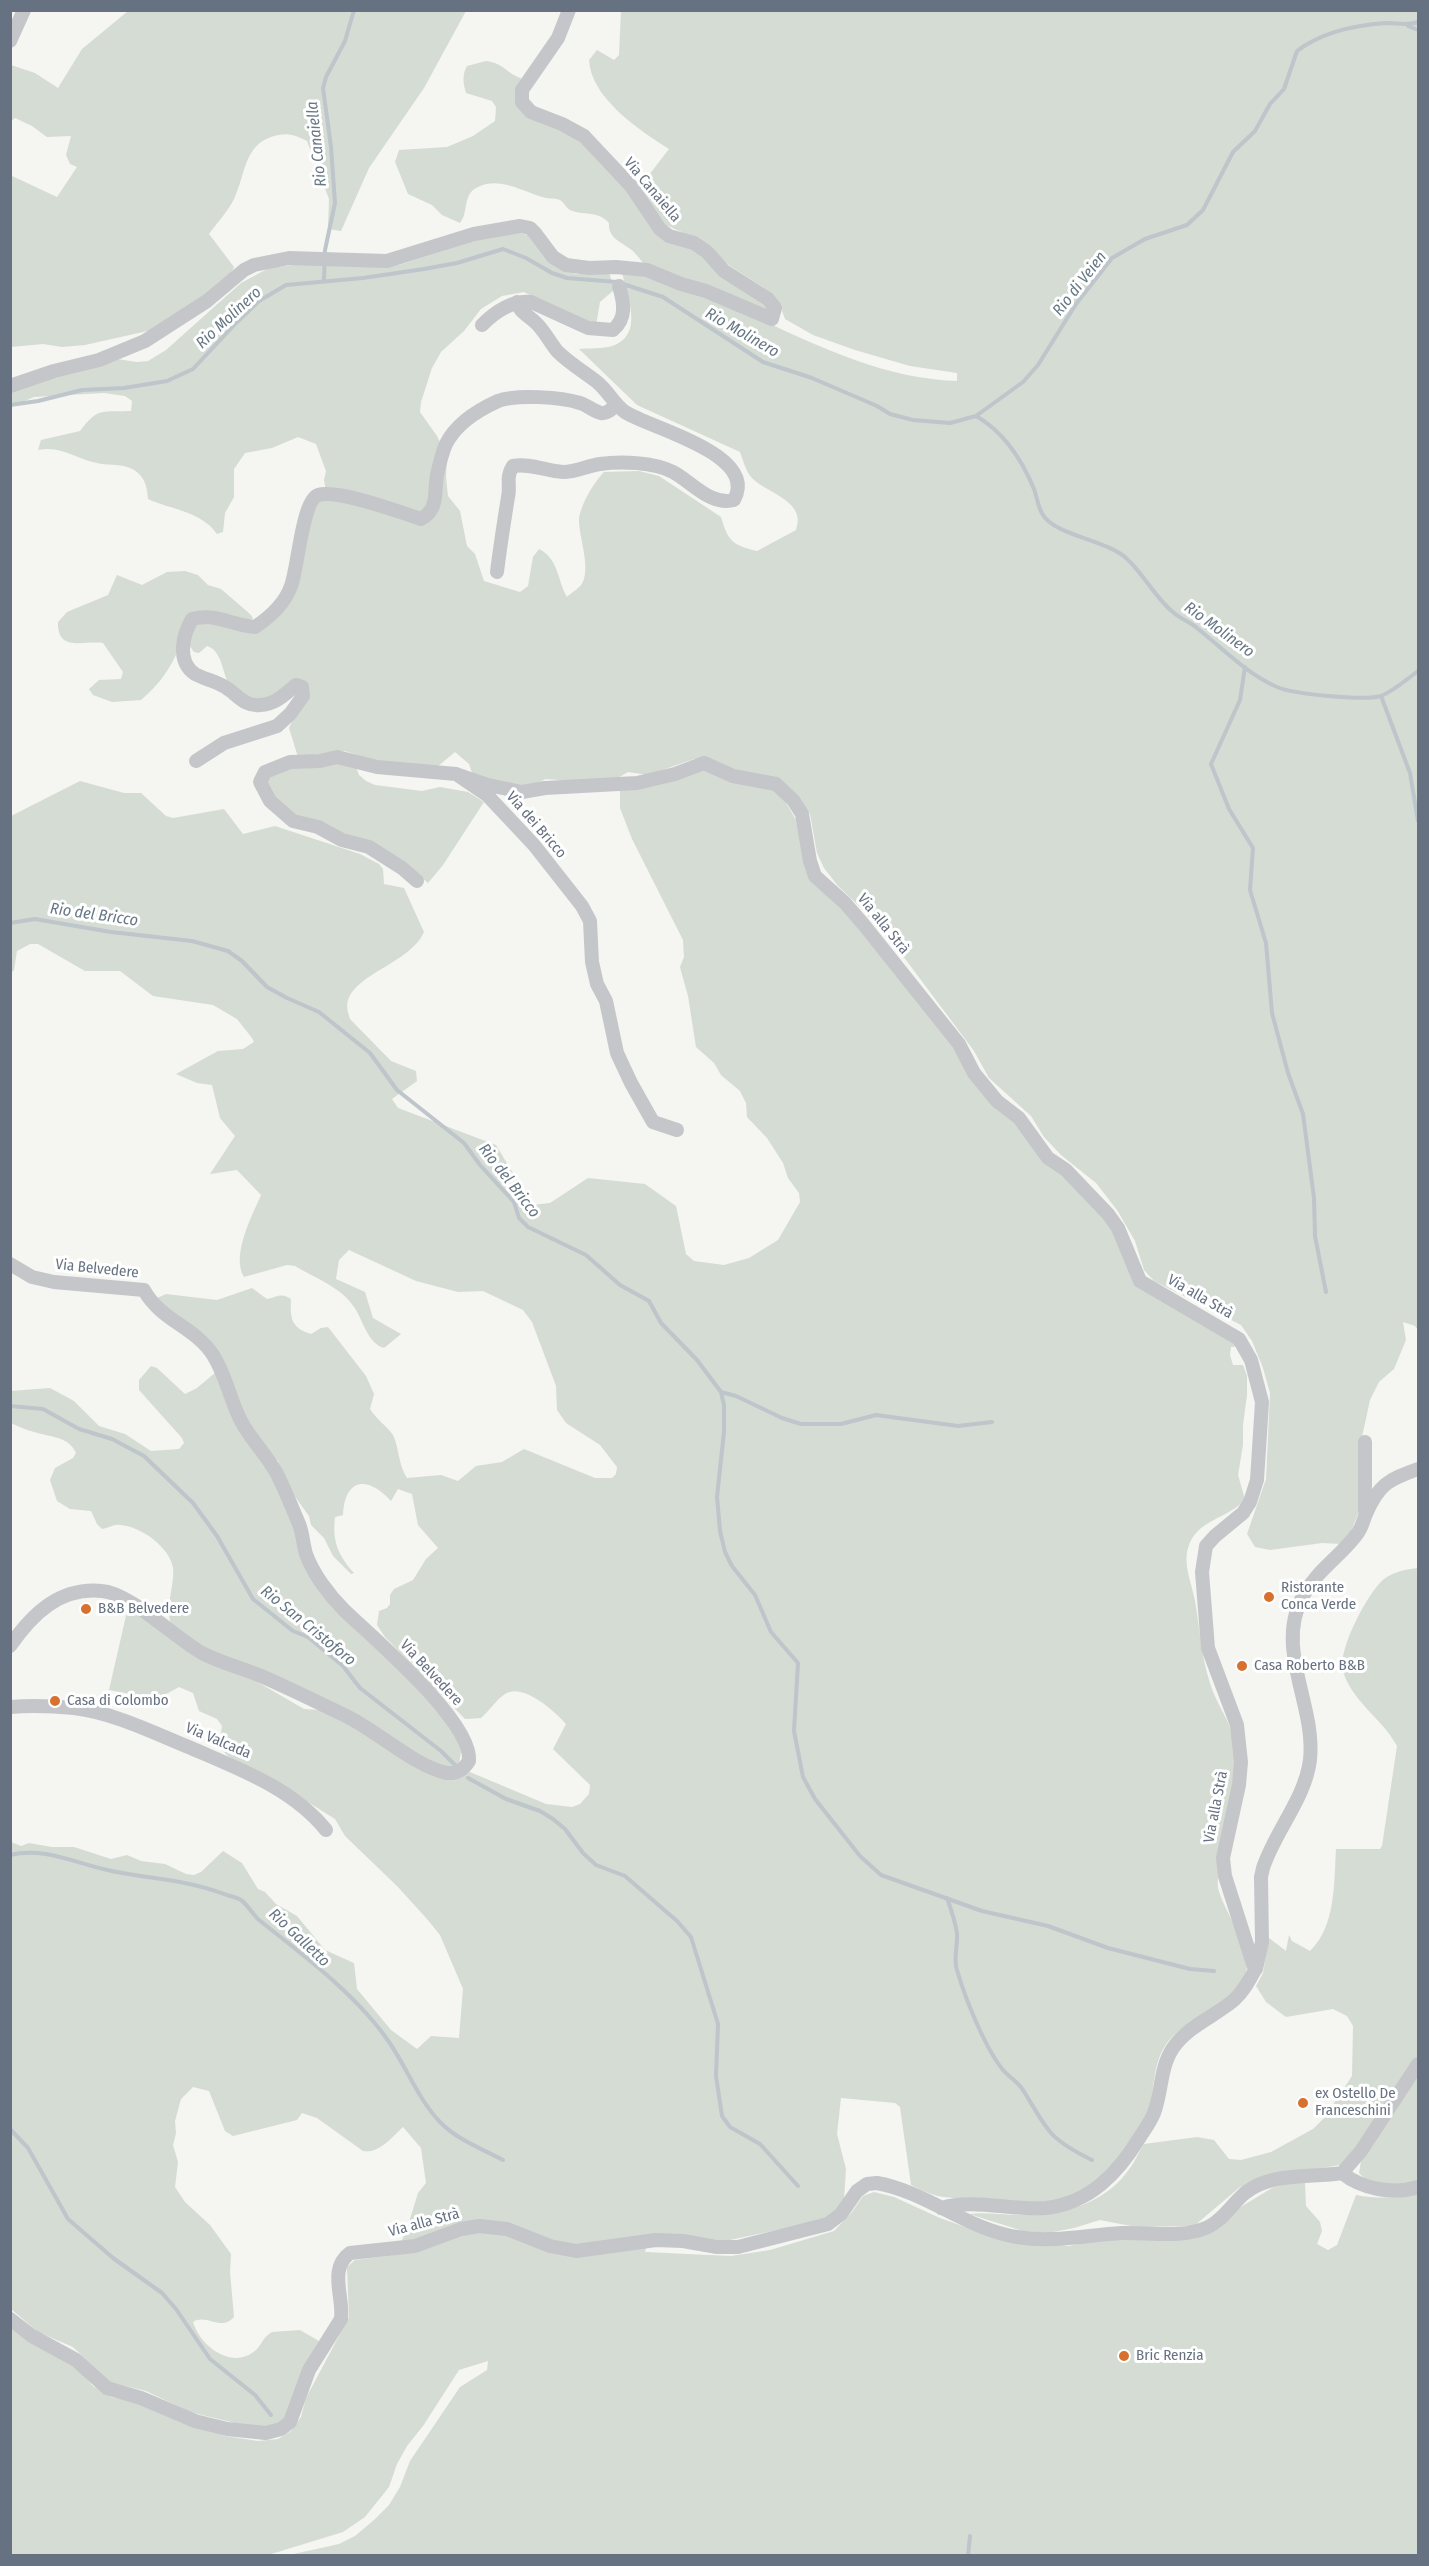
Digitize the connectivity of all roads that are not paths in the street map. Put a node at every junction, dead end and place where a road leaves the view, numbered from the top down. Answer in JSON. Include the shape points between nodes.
{"nodes":[{"id":1,"x":24,"y":10,"type":"edge"},
{"id":2,"x":569,"y":10,"type":"edge"},
{"id":3,"x":10,"y":41,"type":"edge"},
{"id":4,"x":619,"y":286,"type":"dead end"},
{"id":5,"x":517,"y":302,"type":"junction"},
{"id":6,"x":482,"y":325,"type":"dead end"},
{"id":7,"x":10,"y":386,"type":"edge"},
{"id":8,"x":616,"y":405,"type":"junction"},
{"id":9,"x":497,"y":572,"type":"dead end"},
{"id":10,"x":196,"y":761,"type":"dead end"},
{"id":11,"x":456,"y":774,"type":"junction"},
{"id":12,"x":417,"y":881,"type":"dead end"},
{"id":13,"x":677,"y":1130,"type":"dead end"},
{"id":14,"x":10,"y":1264,"type":"edge"},
{"id":15,"x":1365,"y":1442,"type":"dead end"},
{"id":16,"x":1419,"y":1470,"type":"edge"},
{"id":17,"x":1366,"y":1516,"type":"junction"},
{"id":18,"x":10,"y":1646,"type":"edge"},
{"id":19,"x":10,"y":1707,"type":"edge"},
{"id":20,"x":326,"y":1830,"type":"dead end"},
{"id":21,"x":1255,"y":1971,"type":"junction"},
{"id":22,"x":1419,"y":2064,"type":"edge"},
{"id":23,"x":1342,"y":2173,"type":"junction"},
{"id":24,"x":1419,"y":2187,"type":"edge"},
{"id":25,"x":941,"y":2208,"type":"junction"},
{"id":26,"x":10,"y":2319,"type":"edge"}],
"edges":[{"from":1,"to":3,"type":"street"},
{"from":2,"to":7,"type":"street","name":"Via Canaiella","via":[[558,38],[522,90],[522,102],[531,112],[584,136],[631,186],[660,229],[669,236],[694,243],[724,271],[768,299],[775,308],[772,319],[647,270],[566,265],[553,257],[535,232],[519,226],[474,234],[387,261],[290,258],[254,265],[207,302],[145,342]]},
{"from":4,"to":5,"type":"street","via":[[624,311],[621,323],[613,330],[588,328],[531,302]]},
{"from":5,"to":6,"type":"street","via":[[496,311]]},
{"from":5,"to":8,"type":"street","via":[[518,308],[557,350],[597,382]]},
{"from":8,"to":9,"type":"street","via":[[726,462],[738,481],[739,491],[734,500],[716,499],[673,472],[646,465],[602,464],[564,472],[513,466],[508,473]]},
{"from":8,"to":10,"type":"street","via":[[606,413],[569,400],[514,397],[479,411],[461,424],[446,445],[437,475],[434,507],[421,519],[380,504],[338,495],[318,495],[312,499],[305,513],[291,587],[273,613],[255,627],[210,616],[192,619],[182,648],[194,673],[222,686],[246,704],[273,703],[296,685],[302,687],[303,696],[277,726],[224,743]]},
{"from":11,"to":12,"type":"street","name":"Via dei Bricco","via":[[377,767],[337,757],[290,762],[267,770],[260,779],[270,801],[293,820],[369,847]]},
{"from":11,"to":13,"type":"street","name":"Via dei Bricco","via":[[487,795],[519,826],[582,906],[592,927],[592,962],[606,1001],[617,1053],[653,1122]]},
{"from":11,"to":21,"type":"street","name":"Via alla Strà","via":[[522,792],[636,783],[704,763],[733,776],[776,784],[802,814],[815,876],[864,926],[959,1044],[974,1073],[998,1101],[1019,1118],[1048,1158],[1066,1170],[1108,1214],[1140,1281],[1239,1340],[1251,1360],[1262,1402],[1257,1480],[1243,1513],[1206,1546],[1202,1572],[1208,1648],[1237,1725],[1241,1762],[1223,1858],[1225,1876]]},
{"from":14,"to":18,"type":"street","name":"Via Belvedere","via":[[32,1277],[54,1282],[144,1290],[156,1308],[202,1342],[219,1366],[231,1401],[251,1439],[276,1473],[300,1526],[314,1571],[344,1610],[392,1654],[456,1724],[465,1738],[469,1761],[460,1771],[440,1770],[345,1715],[202,1653],[127,1600],[104,1591],[81,1590],[45,1606]]},
{"from":15,"to":17,"type":"street"},
{"from":16,"to":17,"type":"street","via":[[1384,1483]]},
{"from":17,"to":21,"type":"street","via":[[1350,1544],[1311,1582],[1295,1621],[1291,1644],[1308,1719],[1310,1759],[1303,1787],[1263,1868],[1262,1942]]},
{"from":19,"to":20,"type":"street","name":"Via Valcada","via":[[74,1708],[162,1734],[270,1784],[313,1815]]},
{"from":21,"to":25,"type":"street","name":"Via alla Strà","via":[[1238,1996],[1188,2031],[1174,2047],[1154,2113],[1126,2160],[1090,2193],[1048,2207]]},
{"from":22,"to":23,"type":"street"},
{"from":23,"to":24,"type":"street","via":[[1368,2187]]},
{"from":23,"to":25,"type":"street","name":"Via alla Strà","via":[[1289,2177],[1258,2186],[1245,2192],[1209,2227],[1184,2233],[1062,2240],[1026,2238],[990,2231]]},
{"from":25,"to":26,"type":"street","name":"Via alla Strà","via":[[877,2183],[857,2191],[828,2224],[738,2247],[656,2240],[576,2251],[487,2226],[461,2229],[415,2246],[350,2253],[338,2272],[341,2319],[309,2370],[290,2422],[274,2432],[246,2432],[195,2421],[107,2388],[76,2360]]}]}
